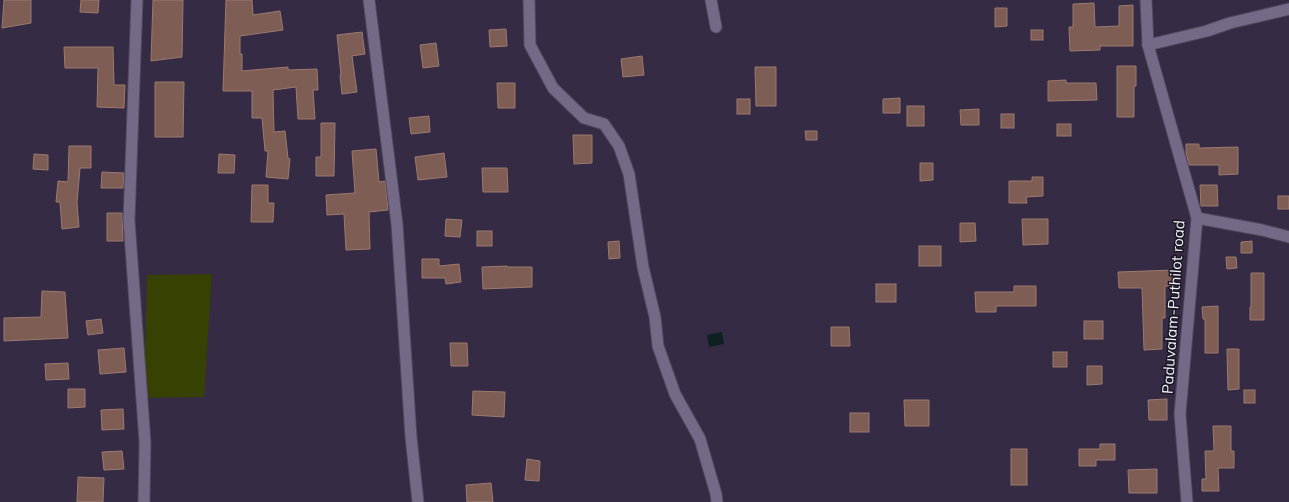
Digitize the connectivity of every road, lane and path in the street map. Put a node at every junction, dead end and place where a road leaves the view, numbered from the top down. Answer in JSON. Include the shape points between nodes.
{"nodes":[{"id":1,"x":137,"y":0,"type":"edge"},
{"id":2,"x":369,"y":0,"type":"edge"},
{"id":3,"x":529,"y":0,"type":"edge"},
{"id":4,"x":711,"y":0,"type":"edge"},
{"id":5,"x":1146,"y":0,"type":"edge"},
{"id":6,"x":1289,"y":9,"type":"edge"},
{"id":7,"x":716,"y":27,"type":"dead end"},
{"id":8,"x":1148,"y":45,"type":"junction"},
{"id":9,"x":1197,"y":218,"type":"junction"},
{"id":10,"x":1289,"y":237,"type":"edge"},
{"id":11,"x":144,"y":502,"type":"edge"},
{"id":12,"x":418,"y":502,"type":"edge"},
{"id":13,"x":717,"y":502,"type":"edge"},
{"id":14,"x":1187,"y":502,"type":"edge"}],
"edges":[{"from":1,"to":11,"type":"street","via":[[129,220],[145,442]]},
{"from":2,"to":12,"type":"street","via":[[397,224],[411,437]]},
{"from":3,"to":13,"type":"street","via":[[530,44],[553,88],[584,118],[604,124],[620,146],[628,174],[658,346],[675,394],[700,439]]},
{"from":4,"to":7,"type":"street"},
{"from":5,"to":8,"type":"street","name":"Paduvalam-Puthilot road"},
{"from":6,"to":8,"type":"street"},
{"from":8,"to":9,"type":"street","name":"Paduvalam-Puthilot road"},
{"from":9,"to":10,"type":"street"},
{"from":9,"to":14,"type":"street","name":"Paduvalam-Puthilot road","via":[[1180,414]]}]}
